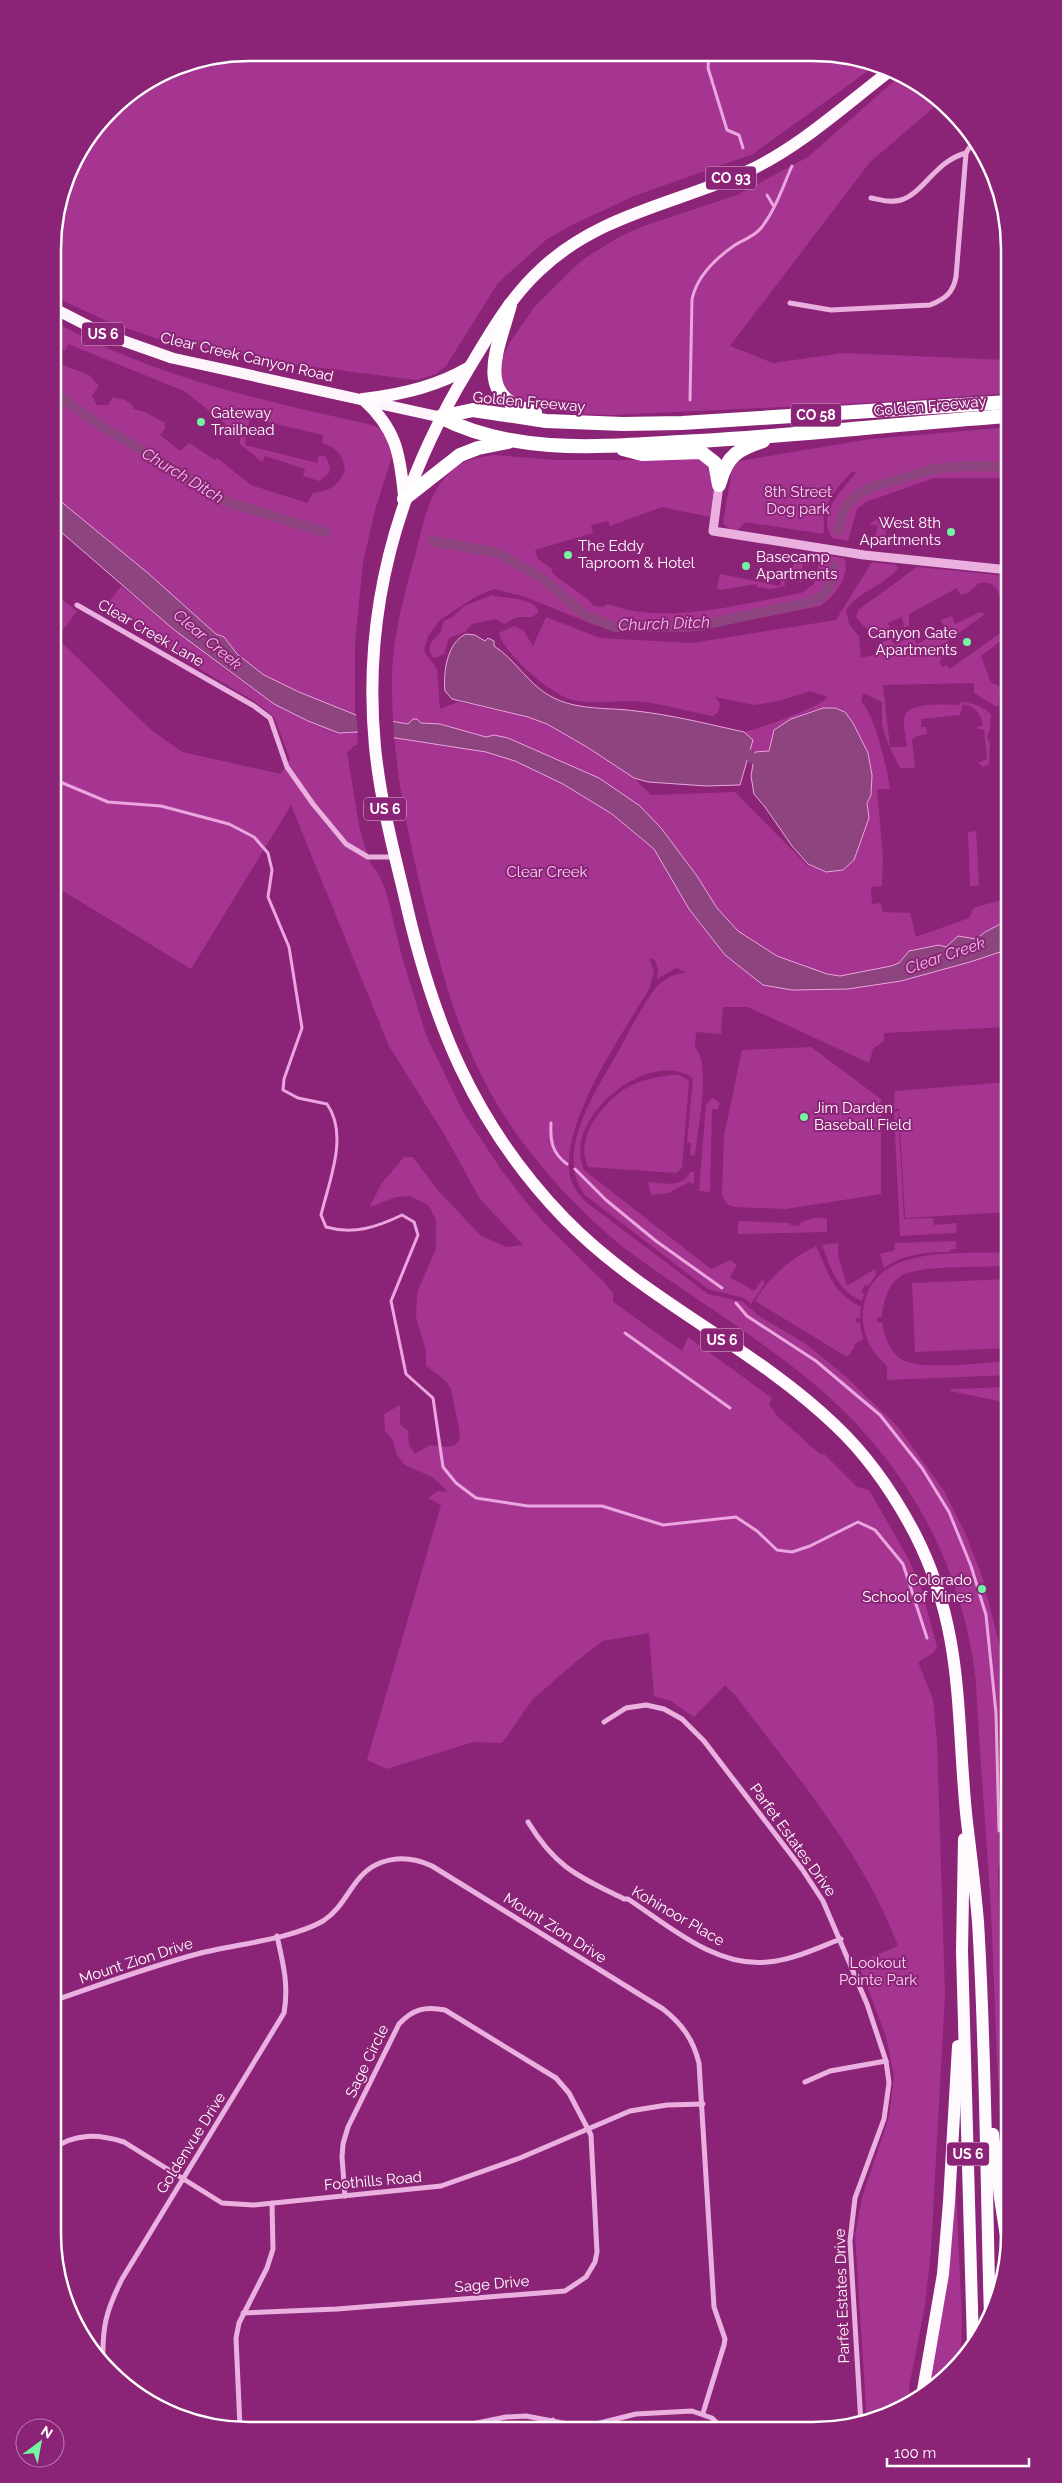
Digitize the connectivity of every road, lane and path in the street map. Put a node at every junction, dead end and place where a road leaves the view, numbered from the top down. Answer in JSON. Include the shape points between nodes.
{"nodes":[{"id":1,"x":883,"y":75,"type":"edge"},
{"id":2,"x":970,"y":146,"type":"edge"},
{"id":3,"x":966,"y":153,"type":"junction"},
{"id":4,"x":871,"y":198,"type":"dead end"},
{"id":5,"x":790,"y":303,"type":"dead end"},
{"id":6,"x":510,"y":305,"type":"junction"},
{"id":7,"x":61,"y":312,"type":"edge"},
{"id":8,"x":470,"y":367,"type":"junction"},
{"id":9,"x":363,"y":399,"type":"junction"},
{"id":10,"x":1001,"y":403,"type":"edge"},
{"id":11,"x":440,"y":417,"type":"junction"},
{"id":12,"x":1001,"y":417,"type":"edge"},
{"id":13,"x":587,"y":423,"type":"junction"},
{"id":14,"x":784,"y":435,"type":"junction"},
{"id":15,"x":513,"y":440,"type":"junction"},
{"id":16,"x":608,"y":446,"type":"junction"},
{"id":17,"x":719,"y":485,"type":"junction"},
{"id":18,"x":404,"y":499,"type":"junction"},
{"id":19,"x":1001,"y":569,"type":"edge"},
{"id":20,"x":77,"y":605,"type":"dead end"},
{"id":21,"x":395,"y":857,"type":"junction"},
{"id":22,"x":604,"y":1722,"type":"dead end"},
{"id":23,"x":966,"y":1812,"type":"junction"},
{"id":24,"x":528,"y":1822,"type":"dead end"},
{"id":25,"x":277,"y":1936,"type":"junction"},
{"id":26,"x":840,"y":1939,"type":"junction"},
{"id":27,"x":963,"y":1964,"type":"junction"},
{"id":28,"x":61,"y":1998,"type":"edge"},
{"id":29,"x":982,"y":2022,"type":"junction"},
{"id":30,"x":886,"y":2061,"type":"junction"},
{"id":31,"x":805,"y":2082,"type":"dead end"},
{"id":32,"x":702,"y":2104,"type":"junction"},
{"id":33,"x":586,"y":2128,"type":"junction"},
{"id":34,"x":61,"y":2143,"type":"edge"},
{"id":35,"x":184,"y":2178,"type":"junction"},
{"id":36,"x":345,"y":2196,"type":"junction"},
{"id":37,"x":272,"y":2203,"type":"junction"},
{"id":38,"x":1001,"y":2205,"type":"edge"},
{"id":39,"x":989,"y":2298,"type":"edge"},
{"id":40,"x":243,"y":2313,"type":"junction"},
{"id":41,"x":973,"y":2333,"type":"edge"},
{"id":42,"x":103,"y":2352,"type":"edge"},
{"id":43,"x":924,"y":2385,"type":"edge"},
{"id":44,"x":703,"y":2413,"type":"junction"},
{"id":45,"x":860,"y":2415,"type":"edge"},
{"id":46,"x":554,"y":2420,"type":"joint"},
{"id":47,"x":240,"y":2421,"type":"edge"},
{"id":48,"x":484,"y":2422,"type":"edge"},
{"id":49,"x":564,"y":2422,"type":"edge"},
{"id":50,"x":603,"y":2422,"type":"edge"},
{"id":51,"x":718,"y":2422,"type":"edge"}],
"edges":[{"from":1,"to":6,"type":"highway","number":"CO 93","via":[[819,125],[754,169],[632,213],[585,237],[542,268]]},
{"from":2,"to":3,"type":"street"},
{"from":3,"to":4,"type":"street","via":[[942,164],[909,197],[889,202]]},
{"from":3,"to":5,"type":"street","via":[[956,276],[954,287],[945,299],[930,305],[830,310]]},
{"from":6,"to":8,"type":"highway","number":"CO 93"},
{"from":6,"to":13,"type":"highway","via":[[494,364],[496,383],[503,399],[520,409]]},
{"from":7,"to":9,"type":"main road","name":"Clear Creek Canyon Road","number":"US 6","via":[[104,334],[165,356]]},
{"from":8,"to":9,"type":"highway","via":[[446,381],[400,394]]},
{"from":8,"to":11,"type":"highway","number":"CO 93"},
{"from":9,"to":11,"type":"main road","name":"Clear Creek Canyon Road","number":"US 6"},
{"from":9,"to":18,"type":"highway","via":[[383,419],[395,440]]},
{"from":10,"to":13,"type":"highway","name":"Golden Freeway","number":"CO 58","via":[[682,423]]},
{"from":11,"to":13,"type":"highway","name":"Golden Freeway","number":"CO 58","via":[[473,410],[526,419]]},
{"from":11,"to":15,"type":"highway","name":"Golden Freeway","number":"CO 58","via":[[464,429]]},
{"from":11,"to":18,"type":"highway","number":"US 6"},
{"from":12,"to":14,"type":"highway","name":"Golden Freeway","number":"CO 58"},
{"from":14,"to":16,"type":"highway","name":"Golden Freeway","number":"CO 58"},
{"from":14,"to":17,"type":"highway","via":[[758,442],[733,455],[724,467]]},
{"from":15,"to":16,"type":"highway","name":"Golden Freeway","number":"CO 58"},
{"from":15,"to":18,"type":"highway","via":[[460,455]]},
{"from":16,"to":17,"type":"highway","via":[[642,454],[701,452],[715,464]]},
{"from":17,"to":19,"type":"street","via":[[713,531],[864,555]]},
{"from":18,"to":21,"type":"highway","number":"US 6","via":[[382,588],[373,681],[377,761]]},
{"from":20,"to":21,"type":"street","name":"Clear Creek Lane","via":[[270,718],[287,767],[346,844],[368,857]]},
{"from":21,"to":23,"type":"highway","number":"US 6","via":[[423,972],[444,1036],[476,1101],[526,1175],[566,1220],[611,1262],[819,1410],[866,1458],[897,1502],[928,1562],[951,1636],[958,1683]]},
{"from":22,"to":26,"type":"street","name":"Parfet Estates Drive","via":[[626,1708],[646,1705],[664,1709],[682,1719],[704,1741],[802,1869],[823,1901]]},
{"from":23,"to":27,"type":"highway","number":"US 6","via":[[962,1871]]},
{"from":23,"to":29,"type":"highway","number":"US 6","via":[[978,1923]]},
{"from":24,"to":26,"type":"street","name":"Kohinoor Place","via":[[569,1871],[628,1899],[700,1946],[728,1959],[767,1963]]},
{"from":25,"to":28,"type":"street","name":"Mount Zion Drive","via":[[173,1961]]},
{"from":25,"to":32,"type":"street","name":"Mount Zion Drive","via":[[322,1921],[342,1904],[364,1873],[376,1864],[403,1858],[422,1862],[663,2009],[680,2023],[696,2051]]},
{"from":25,"to":35,"type":"street","name":"Goldenvue Drive","via":[[287,1980],[284,2013]]},
{"from":26,"to":30,"type":"street","name":"Parfet Estates Drive","via":[[868,2004]]},
{"from":27,"to":41,"type":"highway","number":"US 6"},
{"from":27,"to":43,"type":"highway","via":[[946,2246]]},
{"from":29,"to":38,"type":"highway"},
{"from":29,"to":39,"type":"highway","number":"US 6"},
{"from":30,"to":31,"type":"street","via":[[830,2071]]},
{"from":30,"to":45,"type":"street","name":"Parfet Estates Drive","via":[[889,2083],[884,2119],[855,2198],[850,2241]]},
{"from":32,"to":33,"type":"street","name":"Foothills Road","via":[[630,2110]]},
{"from":32,"to":44,"type":"street","name":"Mount Zion Drive","via":[[714,2307],[724,2339]]},
{"from":33,"to":36,"type":"street","name":"Foothills Road","via":[[458,2181],[428,2188]]},
{"from":33,"to":36,"type":"street","name":"Sage Circle","via":[[569,2092],[541,2066],[444,2010],[432,2007],[419,2009],[409,2013],[399,2024],[348,2126],[342,2157]]},
{"from":33,"to":40,"type":"street","name":"Sage Drive","via":[[591,2135],[596,2252],[592,2268],[578,2284],[565,2291]]},
{"from":34,"to":35,"type":"street","name":"Foothills Road","via":[[77,2137],[109,2137],[124,2142]]},
{"from":35,"to":37,"type":"street","name":"Foothills Road","via":[[222,2204]]},
{"from":35,"to":42,"type":"street","name":"Goldenvue Drive","via":[[110,2302],[103,2329]]},
{"from":36,"to":37,"type":"street","name":"Foothills Road"},
{"from":37,"to":40,"type":"street","via":[[273,2249],[267,2268]]},
{"from":40,"to":47,"type":"street","via":[[236,2338]]},
{"from":44,"to":50,"type":"street","via":[[650,2412]]},
{"from":44,"to":51,"type":"street"},
{"from":46,"to":48,"type":"street","via":[[516,2416]]},
{"from":46,"to":49,"type":"street"}]}
